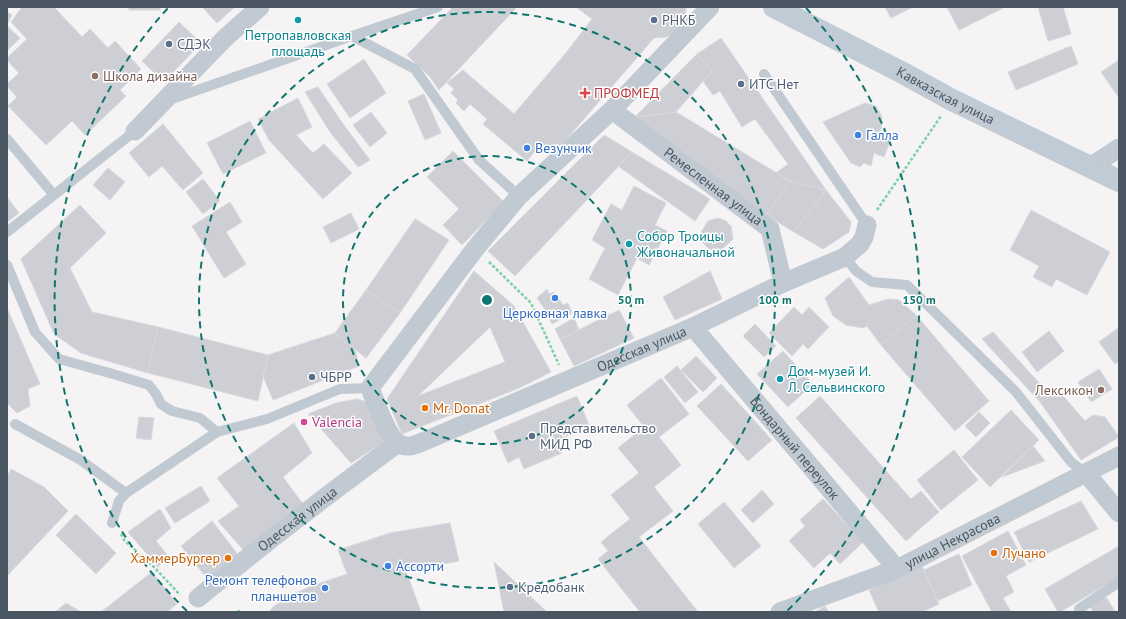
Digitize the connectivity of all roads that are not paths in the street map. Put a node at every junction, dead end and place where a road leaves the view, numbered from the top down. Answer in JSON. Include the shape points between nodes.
{"nodes":[{"id":1,"x":260,"y":7,"type":"edge"},
{"id":2,"x":438,"y":7,"type":"edge"},
{"id":3,"x":710,"y":7,"type":"edge"},
{"id":4,"x":774,"y":7,"type":"edge"},
{"id":5,"x":352,"y":36,"type":"junction"},
{"id":6,"x":764,"y":74,"type":"dead end"},
{"id":7,"x":161,"y":103,"type":"junction"},
{"id":8,"x":612,"y":110,"type":"junction"},
{"id":9,"x":135,"y":131,"type":"joint"},
{"id":10,"x":7,"y":139,"type":"edge"},
{"id":11,"x":1119,"y":148,"type":"edge"},
{"id":12,"x":1090,"y":167,"type":"junction"},
{"id":13,"x":1119,"y":181,"type":"edge"},
{"id":14,"x":54,"y":195,"type":"junction"},
{"id":15,"x":519,"y":196,"type":"junction"},
{"id":16,"x":867,"y":225,"type":"joint"},
{"id":17,"x":7,"y":232,"type":"edge"},
{"id":18,"x":845,"y":257,"type":"junction"},
{"id":19,"x":7,"y":265,"type":"edge"},
{"id":20,"x":782,"y":283,"type":"junction"},
{"id":21,"x":692,"y":328,"type":"junction"},
{"id":22,"x":370,"y":388,"type":"junction"},
{"id":23,"x":16,"y":424,"type":"dead end"},
{"id":24,"x":217,"y":432,"type":"junction"},
{"id":25,"x":398,"y":444,"type":"junction"},
{"id":26,"x":1119,"y":456,"type":"edge"},
{"id":27,"x":1086,"y":473,"type":"junction"},
{"id":28,"x":126,"y":492,"type":"junction"},
{"id":29,"x":1119,"y":513,"type":"edge"},
{"id":30,"x":112,"y":523,"type":"road end"},
{"id":31,"x":897,"y":569,"type":"junction"},
{"id":32,"x":1119,"y":582,"type":"edge"},
{"id":33,"x":198,"y":598,"type":"road end"},
{"id":34,"x":1079,"y":609,"type":"dead end"},
{"id":35,"x":780,"y":612,"type":"edge"}],
"edges":[{"from":1,"to":7,"type":"street","via":[[225,38]]},
{"from":2,"to":5,"type":"lane"},
{"from":3,"to":8,"type":"street"},
{"from":4,"to":12,"type":"main road","name":"Кавказская улица","via":[[952,100]]},
{"from":5,"to":7,"type":"lane"},
{"from":5,"to":15,"type":"lane","via":[[415,69],[479,160]]},
{"from":6,"to":16,"type":"lane"},
{"from":7,"to":9,"type":"street"},
{"from":8,"to":15,"type":"street"},
{"from":8,"to":20,"type":"street","name":"Ремесленная улица","via":[[770,229]]},
{"from":9,"to":14,"type":"lane"},
{"from":10,"to":14,"type":"lane"},
{"from":11,"to":12,"type":"street"},
{"from":12,"to":13,"type":"main road","name":"Кавказская улица"},
{"from":14,"to":17,"type":"lane"},
{"from":15,"to":22,"type":"street","via":[[475,249]]},
{"from":16,"to":18,"type":"street","name":"Одесская улица","via":[[862,240]]},
{"from":18,"to":20,"type":"street","name":"Одесская улица"},
{"from":18,"to":27,"type":"lane","via":[[856,271],[872,282],[907,285],[1016,392],[1071,462]]},
{"from":19,"to":24,"type":"lane","via":[[35,332],[59,359],[149,385],[160,404],[172,411],[200,418]]},
{"from":20,"to":21,"type":"street","name":"Одесская улица"},
{"from":21,"to":25,"type":"street","name":"Одесская улица","via":[[427,440],[407,447]]},
{"from":21,"to":31,"type":"street","name":"Бондарный переулок"},
{"from":22,"to":24,"type":"lane","via":[[340,389],[267,419]]},
{"from":22,"to":25,"type":"street","via":[[390,435]]},
{"from":23,"to":28,"type":"lane","via":[[79,458]]},
{"from":24,"to":28,"type":"lane"},
{"from":25,"to":33,"type":"street","name":"Одесская улица","via":[[255,550]]},
{"from":26,"to":27,"type":"street","name":"улица Некрасова"},
{"from":27,"to":29,"type":"street"},
{"from":27,"to":31,"type":"street","name":"улица Некрасова"},
{"from":28,"to":30,"type":"lane","via":[[119,501]]},
{"from":31,"to":35,"type":"street","name":"улица Некрасова"},
{"from":32,"to":34,"type":"lane"}]}
